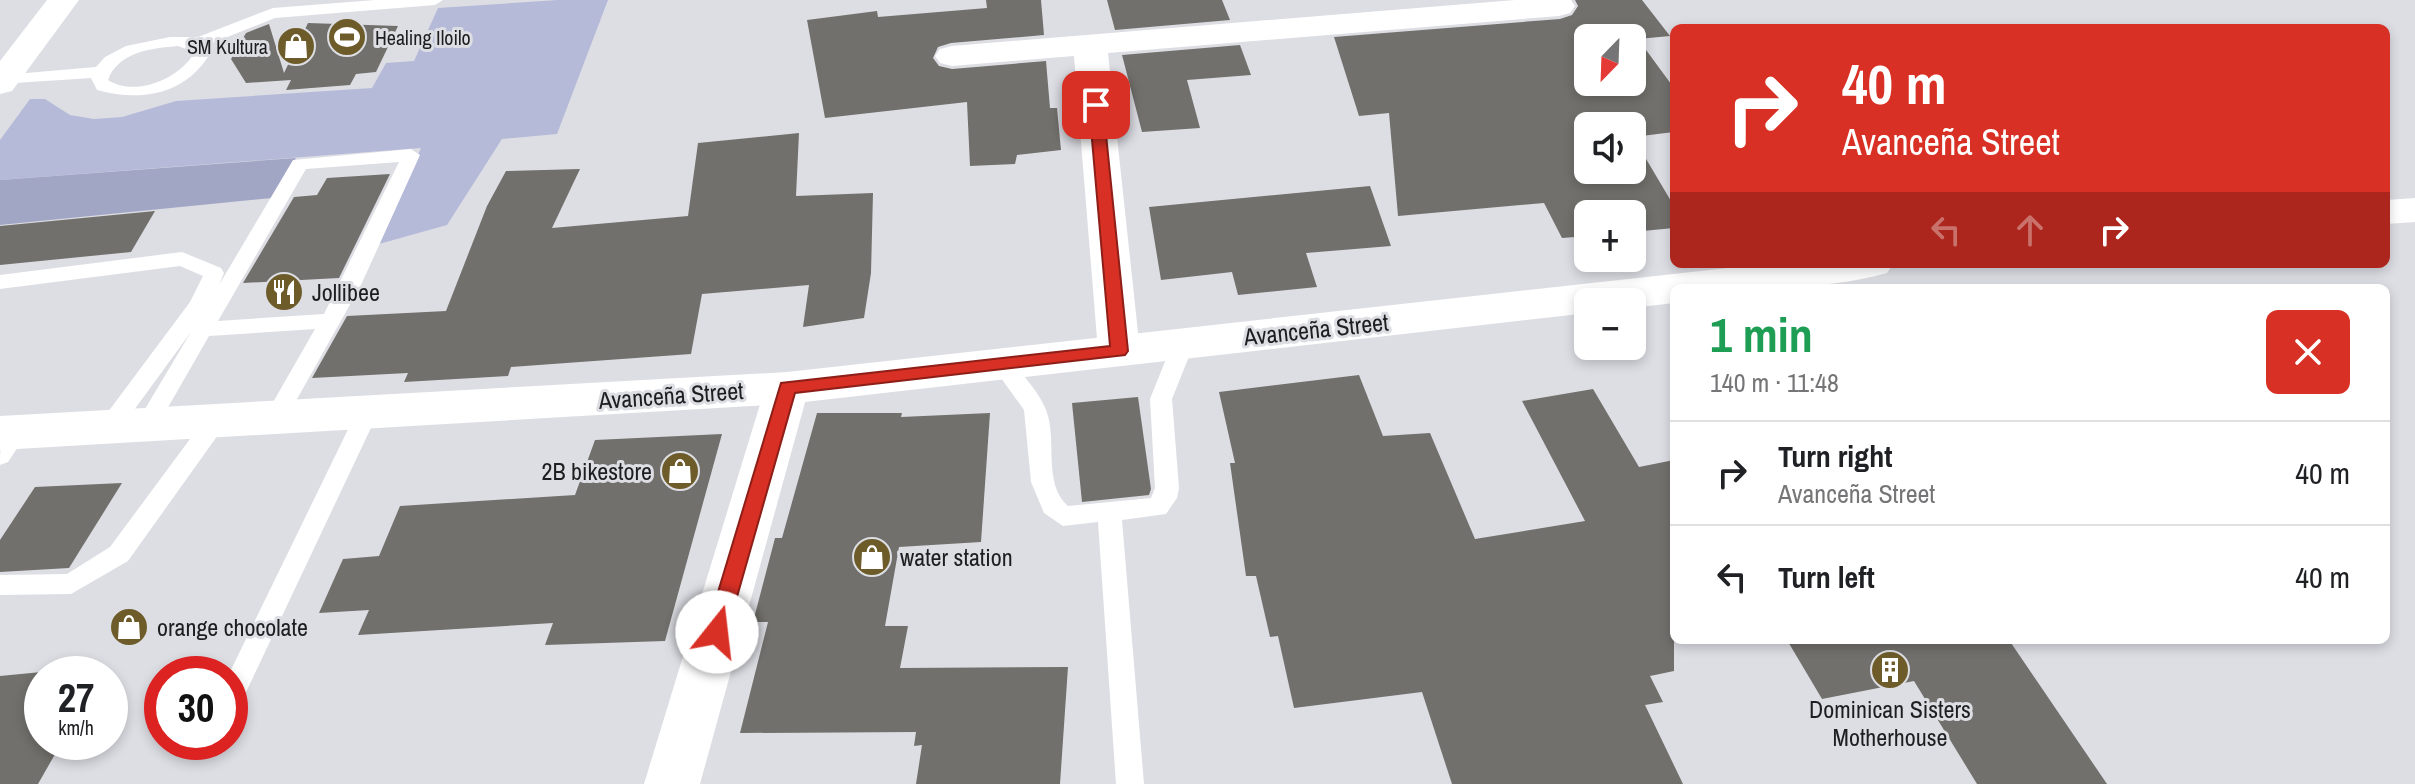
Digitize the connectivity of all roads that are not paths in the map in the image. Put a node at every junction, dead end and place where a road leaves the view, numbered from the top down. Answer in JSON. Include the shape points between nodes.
{"nodes":[{"id":1,"x":63,"y":0,"type":"edge"},
{"id":2,"x":435,"y":0,"type":"edge"},
{"id":3,"x":1554,"y":0,"type":"edge"},
{"id":4,"x":191,"y":44,"type":"junction"},
{"id":5,"x":1090,"y":44,"type":"junction"},
{"id":6,"x":952,"y":56,"type":"dead end"},
{"id":7,"x":101,"y":72,"type":"junction"},
{"id":8,"x":2,"y":82,"type":"edge"},
{"id":9,"x":2415,"y":210,"type":"edge"},
{"id":10,"x":2390,"y":212,"type":"edge"},
{"id":11,"x":1841,"y":268,"type":"edge"},
{"id":12,"x":0,"y":282,"type":"edge"},
{"id":13,"x":1712,"y":284,"type":"edge"},
{"id":14,"x":1670,"y":289,"type":"edge"},
{"id":15,"x":330,"y":321,"type":"junction"},
{"id":16,"x":203,"y":329,"type":"junction"},
{"id":17,"x":1183,"y":344,"type":"junction"},
{"id":18,"x":1119,"y":351,"type":"junction"},
{"id":19,"x":1002,"y":364,"type":"junction"},
{"id":20,"x":787,"y":388,"type":"junction"},
{"id":21,"x":367,"y":413,"type":"junction"},
{"id":22,"x":275,"y":418,"type":"junction"},
{"id":23,"x":215,"y":422,"type":"junction"},
{"id":24,"x":128,"y":425,"type":"junction"},
{"id":25,"x":6,"y":441,"type":"edge"},
{"id":26,"x":1109,"y":512,"type":"junction"},
{"id":27,"x":0,"y":585,"type":"edge"},
{"id":28,"x":248,"y":661,"type":"edge"},
{"id":29,"x":672,"y":784,"type":"edge"},
{"id":30,"x":1130,"y":784,"type":"edge"}],
"edges":[{"from":1,"to":8,"type":"main road"},
{"from":2,"to":4,"type":"lane","via":[[273,13]]},
{"from":3,"to":5,"type":"main road","via":[[1559,6]]},
{"from":4,"to":7,"type":"lane","via":[[165,42],[133,49]]},
{"from":4,"to":7,"type":"lane","via":[[201,55],[198,63],[161,85],[113,90],[99,80]]},
{"from":5,"to":6,"type":"main road"},
{"from":5,"to":18,"type":"main road"},
{"from":7,"to":8,"type":"lane"},
{"from":9,"to":10,"type":"main road"},
{"from":11,"to":13,"type":"main road"},
{"from":12,"to":24,"type":"lane","via":[[182,259],[214,273]]},
{"from":14,"to":17,"type":"main road","name":"Avanceña Street"},
{"from":15,"to":16,"type":"lane"},
{"from":15,"to":16,"type":"lane","via":[[411,155],[300,164]]},
{"from":15,"to":22,"type":"lane"},
{"from":16,"to":24,"type":"lane"},
{"from":17,"to":18,"type":"main road","name":"Avanceña Street"},
{"from":17,"to":26,"type":"lane","via":[[1161,399],[1165,498],[1158,507]]},
{"from":18,"to":19,"type":"main road","name":"Avanceña Street"},
{"from":19,"to":20,"type":"main road","name":"Avanceña Street"},
{"from":19,"to":26,"type":"lane","via":[[1035,411],[1049,504],[1063,516]]},
{"from":20,"to":21,"type":"main road","name":"Avanceña Street"},
{"from":20,"to":29,"type":"main road"},
{"from":21,"to":22,"type":"main road","name":"Avanceña Street"},
{"from":21,"to":28,"type":"lane"},
{"from":22,"to":23,"type":"main road","name":"Avanceña Street"},
{"from":23,"to":24,"type":"main road","name":"Avanceña Street"},
{"from":23,"to":27,"type":"lane","via":[[119,554],[71,584]]},
{"from":24,"to":25,"type":"main road","name":"Avanceña Street"},
{"from":26,"to":30,"type":"lane"}]}
